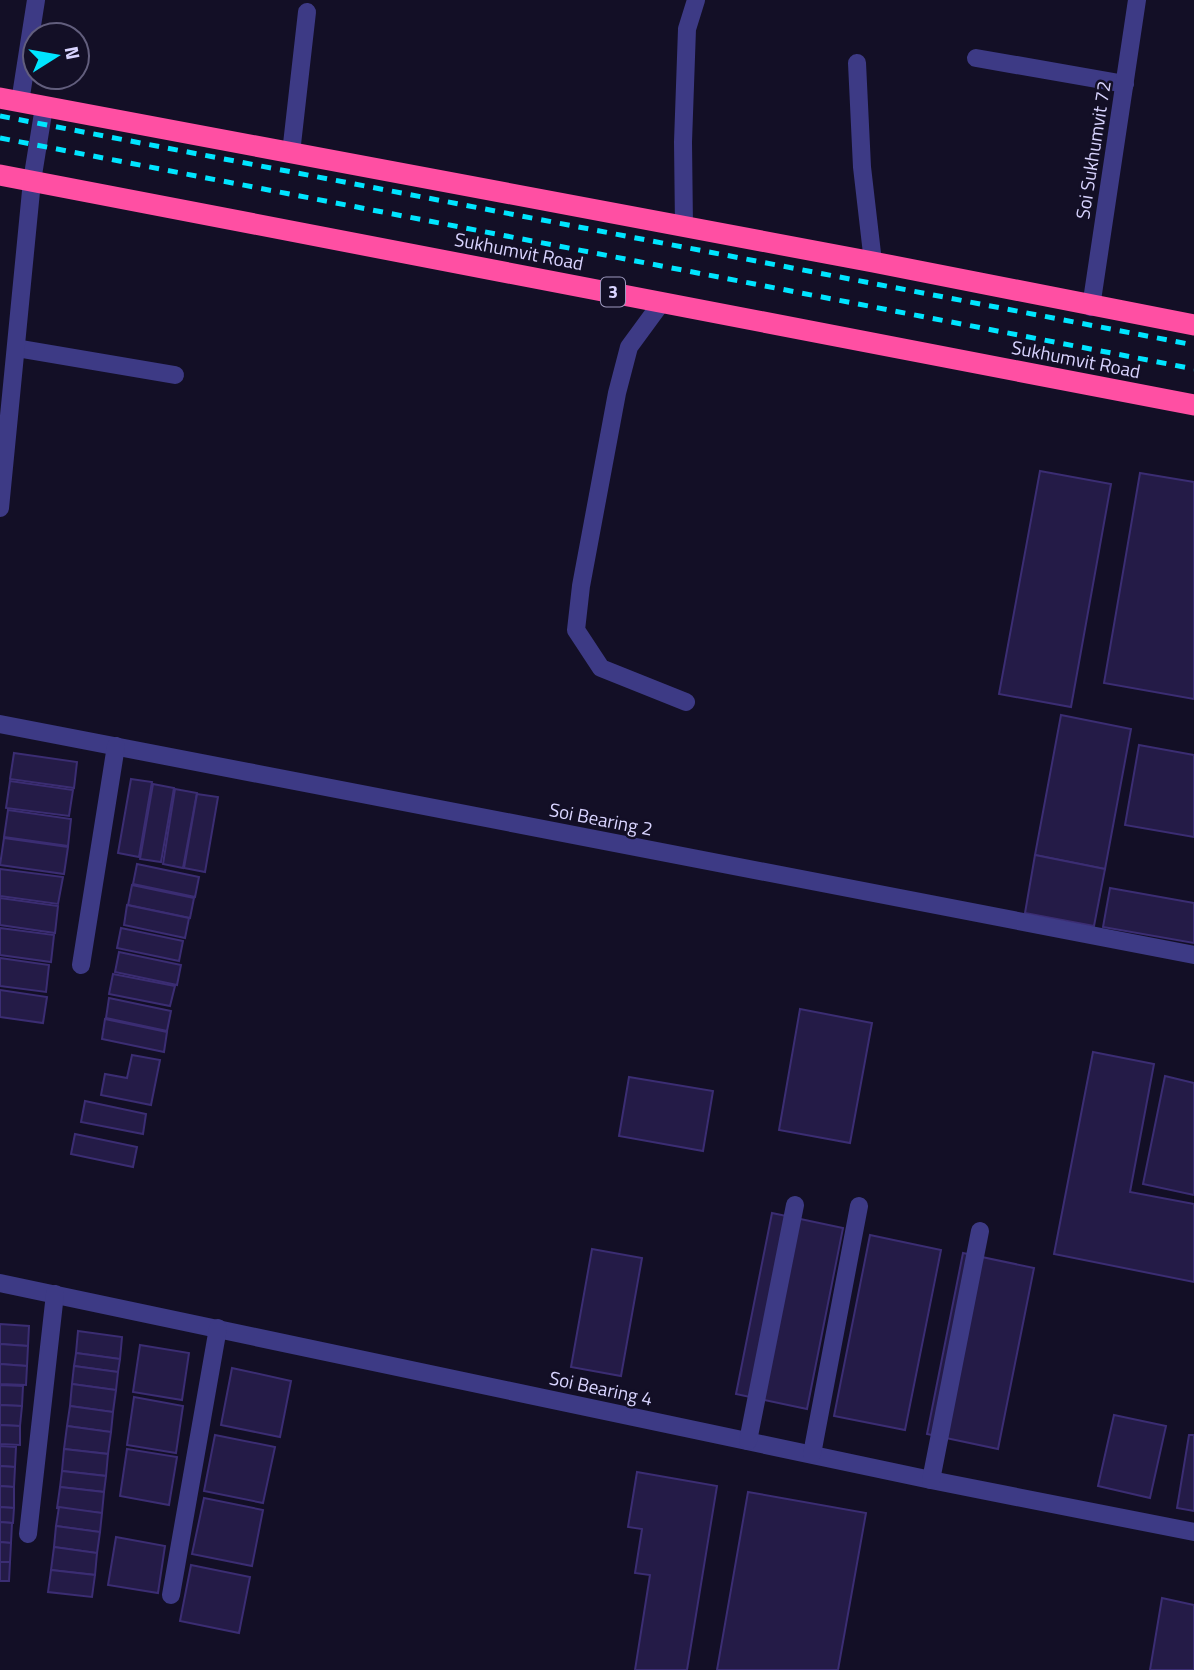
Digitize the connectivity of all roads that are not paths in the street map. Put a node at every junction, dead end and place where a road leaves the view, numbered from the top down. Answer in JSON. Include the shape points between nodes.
{"nodes":[{"id":1,"x":36,"y":0,"type":"edge"},
{"id":2,"x":696,"y":0,"type":"edge"},
{"id":3,"x":1137,"y":0,"type":"edge"},
{"id":4,"x":307,"y":12,"type":"dead end"},
{"id":5,"x":976,"y":58,"type":"dead end"},
{"id":6,"x":857,"y":63,"type":"dead end"},
{"id":7,"x":1125,"y":84,"type":"junction"},
{"id":8,"x":10,"y":100,"type":"edge"},
{"id":9,"x":44,"y":107,"type":"junction"},
{"id":10,"x":291,"y":153,"type":"junction"},
{"id":11,"x":0,"y":175,"type":"edge"},
{"id":12,"x":32,"y":181,"type":"junction"},
{"id":13,"x":684,"y":228,"type":"junction"},
{"id":14,"x":873,"y":262,"type":"junction"},
{"id":15,"x":662,"y":302,"type":"junction"},
{"id":16,"x":1091,"y":307,"type":"junction"},
{"id":17,"x":1194,"y":325,"type":"edge"},
{"id":18,"x":16,"y":348,"type":"junction"},
{"id":19,"x":175,"y":375,"type":"dead end"},
{"id":20,"x":1194,"y":405,"type":"edge"},
{"id":21,"x":0,"y":508,"type":"edge"},
{"id":22,"x":686,"y":702,"type":"dead end"},
{"id":23,"x":0,"y":724,"type":"edge"},
{"id":24,"x":116,"y":746,"type":"junction"},
{"id":25,"x":1194,"y":955,"type":"edge"},
{"id":26,"x":81,"y":965,"type":"dead end"},
{"id":27,"x":795,"y":1205,"type":"dead end"},
{"id":28,"x":859,"y":1206,"type":"dead end"},
{"id":29,"x":980,"y":1231,"type":"dead end"},
{"id":30,"x":0,"y":1283,"type":"edge"},
{"id":31,"x":55,"y":1294,"type":"junction"},
{"id":32,"x":218,"y":1328,"type":"junction"},
{"id":33,"x":748,"y":1441,"type":"junction"},
{"id":34,"x":812,"y":1454,"type":"junction"},
{"id":35,"x":931,"y":1479,"type":"junction"},
{"id":36,"x":1194,"y":1532,"type":"edge"},
{"id":37,"x":28,"y":1534,"type":"dead end"},
{"id":38,"x":170,"y":1595,"type":"dead end"}],
"edges":[{"from":1,"to":8,"type":"street"},
{"from":2,"to":13,"type":"street","via":[[687,29]]},
{"from":3,"to":7,"type":"street","name":"Soi Sukhumvit 72"},
{"from":4,"to":10,"type":"street"},
{"from":5,"to":7,"type":"street"},
{"from":6,"to":14,"type":"street"},
{"from":7,"to":16,"type":"street","name":"Soi Sukhumvit 72"},
{"from":8,"to":9,"type":"highway"},
{"from":9,"to":10,"type":"highway"},
{"from":9,"to":12,"type":"street"},
{"from":10,"to":13,"type":"highway"},
{"from":11,"to":12,"type":"highway","name":"Sukhumvit Road","number":"3"},
{"from":12,"to":15,"type":"highway","name":"Sukhumvit Road","number":"3"},
{"from":12,"to":18,"type":"street"},
{"from":13,"to":14,"type":"highway"},
{"from":14,"to":16,"type":"highway"},
{"from":15,"to":20,"type":"highway","name":"Sukhumvit Road","number":"3"},
{"from":15,"to":22,"type":"street","via":[[629,347],[576,630],[601,668]]},
{"from":16,"to":17,"type":"highway"},
{"from":18,"to":19,"type":"street"},
{"from":18,"to":21,"type":"street"},
{"from":23,"to":24,"type":"street","name":"Soi Bearing 2"},
{"from":24,"to":25,"type":"street","name":"Soi Bearing 2"},
{"from":24,"to":26,"type":"street"},
{"from":27,"to":33,"type":"street"},
{"from":28,"to":34,"type":"street"},
{"from":29,"to":35,"type":"street"},
{"from":30,"to":31,"type":"street","name":"Soi Bearing 4"},
{"from":31,"to":32,"type":"street","name":"Soi Bearing 4"},
{"from":31,"to":37,"type":"street"},
{"from":32,"to":33,"type":"street","name":"Soi Bearing 4"},
{"from":32,"to":38,"type":"street"},
{"from":33,"to":34,"type":"street","name":"Soi Bearing 4"},
{"from":34,"to":35,"type":"street","name":"Soi Bearing 4"},
{"from":35,"to":36,"type":"street","name":"Soi Bearing 4"}]}
